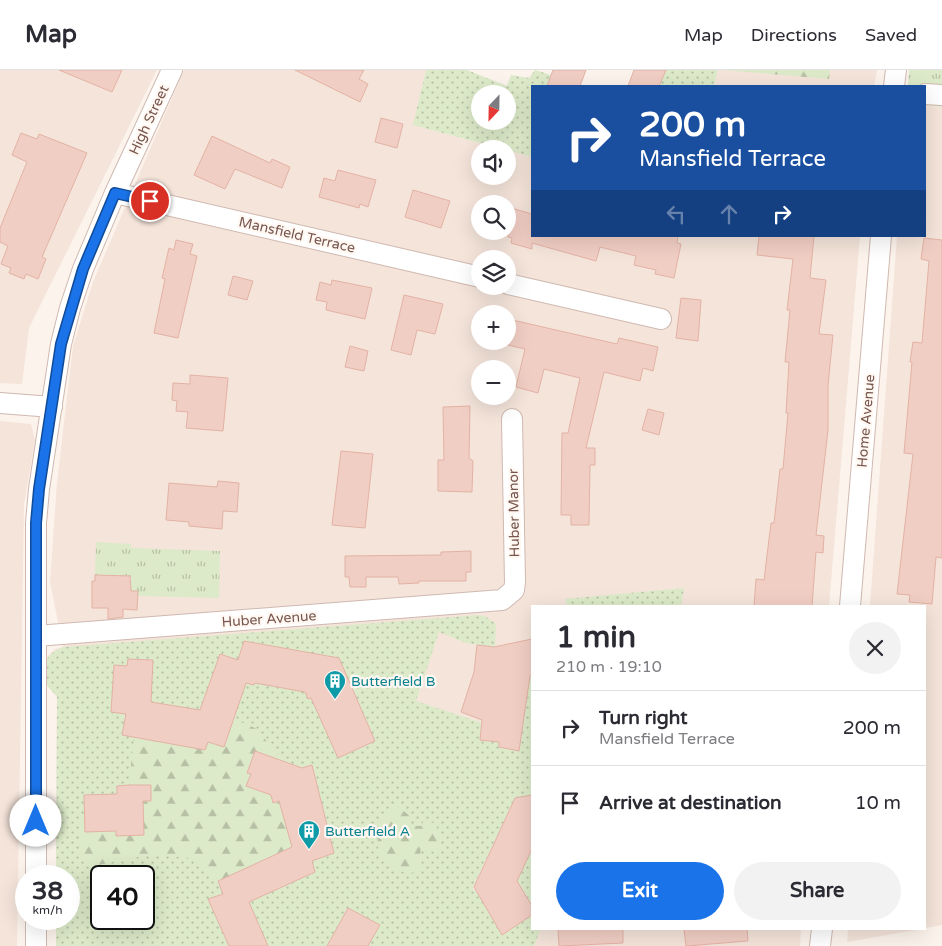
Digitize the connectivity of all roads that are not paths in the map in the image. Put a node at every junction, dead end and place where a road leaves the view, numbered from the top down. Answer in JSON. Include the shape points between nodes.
{"nodes":[{"id":1,"x":172,"y":70,"type":"edge"},
{"id":2,"x":896,"y":70,"type":"edge"},
{"id":3,"x":894,"y":85,"type":"edge"},
{"id":4,"x":926,"y":94,"type":"edge"},
{"id":5,"x":942,"y":95,"type":"edge"},
{"id":6,"x":115,"y":193,"type":"junction"},
{"id":7,"x":881,"y":237,"type":"edge"},
{"id":8,"x":471,"y":275,"type":"edge"},
{"id":9,"x":516,"y":286,"type":"edge"},
{"id":10,"x":661,"y":319,"type":"dead end"},
{"id":11,"x":0,"y":404,"type":"edge"},
{"id":12,"x":52,"y":407,"type":"junction"},
{"id":13,"x":512,"y":419,"type":"dead end"},
{"id":14,"x":502,"y":600,"type":"joint"},
{"id":15,"x":850,"y":605,"type":"edge"},
{"id":16,"x":36,"y":636,"type":"junction"},
{"id":17,"x":36,"y":865,"type":"edge"},
{"id":18,"x":36,"y":930,"type":"edge"},
{"id":19,"x":822,"y":930,"type":"edge"},
{"id":20,"x":36,"y":946,"type":"edge"},
{"id":21,"x":820,"y":946,"type":"edge"}],
"edges":[{"from":1,"to":6,"type":"street","name":"High Street"},
{"from":2,"to":3,"type":"street"},
{"from":4,"to":5,"type":"street"},
{"from":6,"to":8,"type":"street","name":"Mansfield Terrace"},
{"from":6,"to":12,"type":"street","name":"High Street","via":[[70,308]]},
{"from":7,"to":15,"type":"street","name":"Home Avenue"},
{"from":9,"to":10,"type":"street"},
{"from":11,"to":12,"type":"street"},
{"from":12,"to":16,"type":"street","name":"High Street","via":[[36,523]]},
{"from":13,"to":14,"type":"street","name":"Huber Manor","via":[[515,582],[514,590]]},
{"from":14,"to":16,"type":"street","name":"Huber Avenue"},
{"from":16,"to":17,"type":"street","name":"High Street"},
{"from":18,"to":20,"type":"street"},
{"from":19,"to":21,"type":"street"}]}
